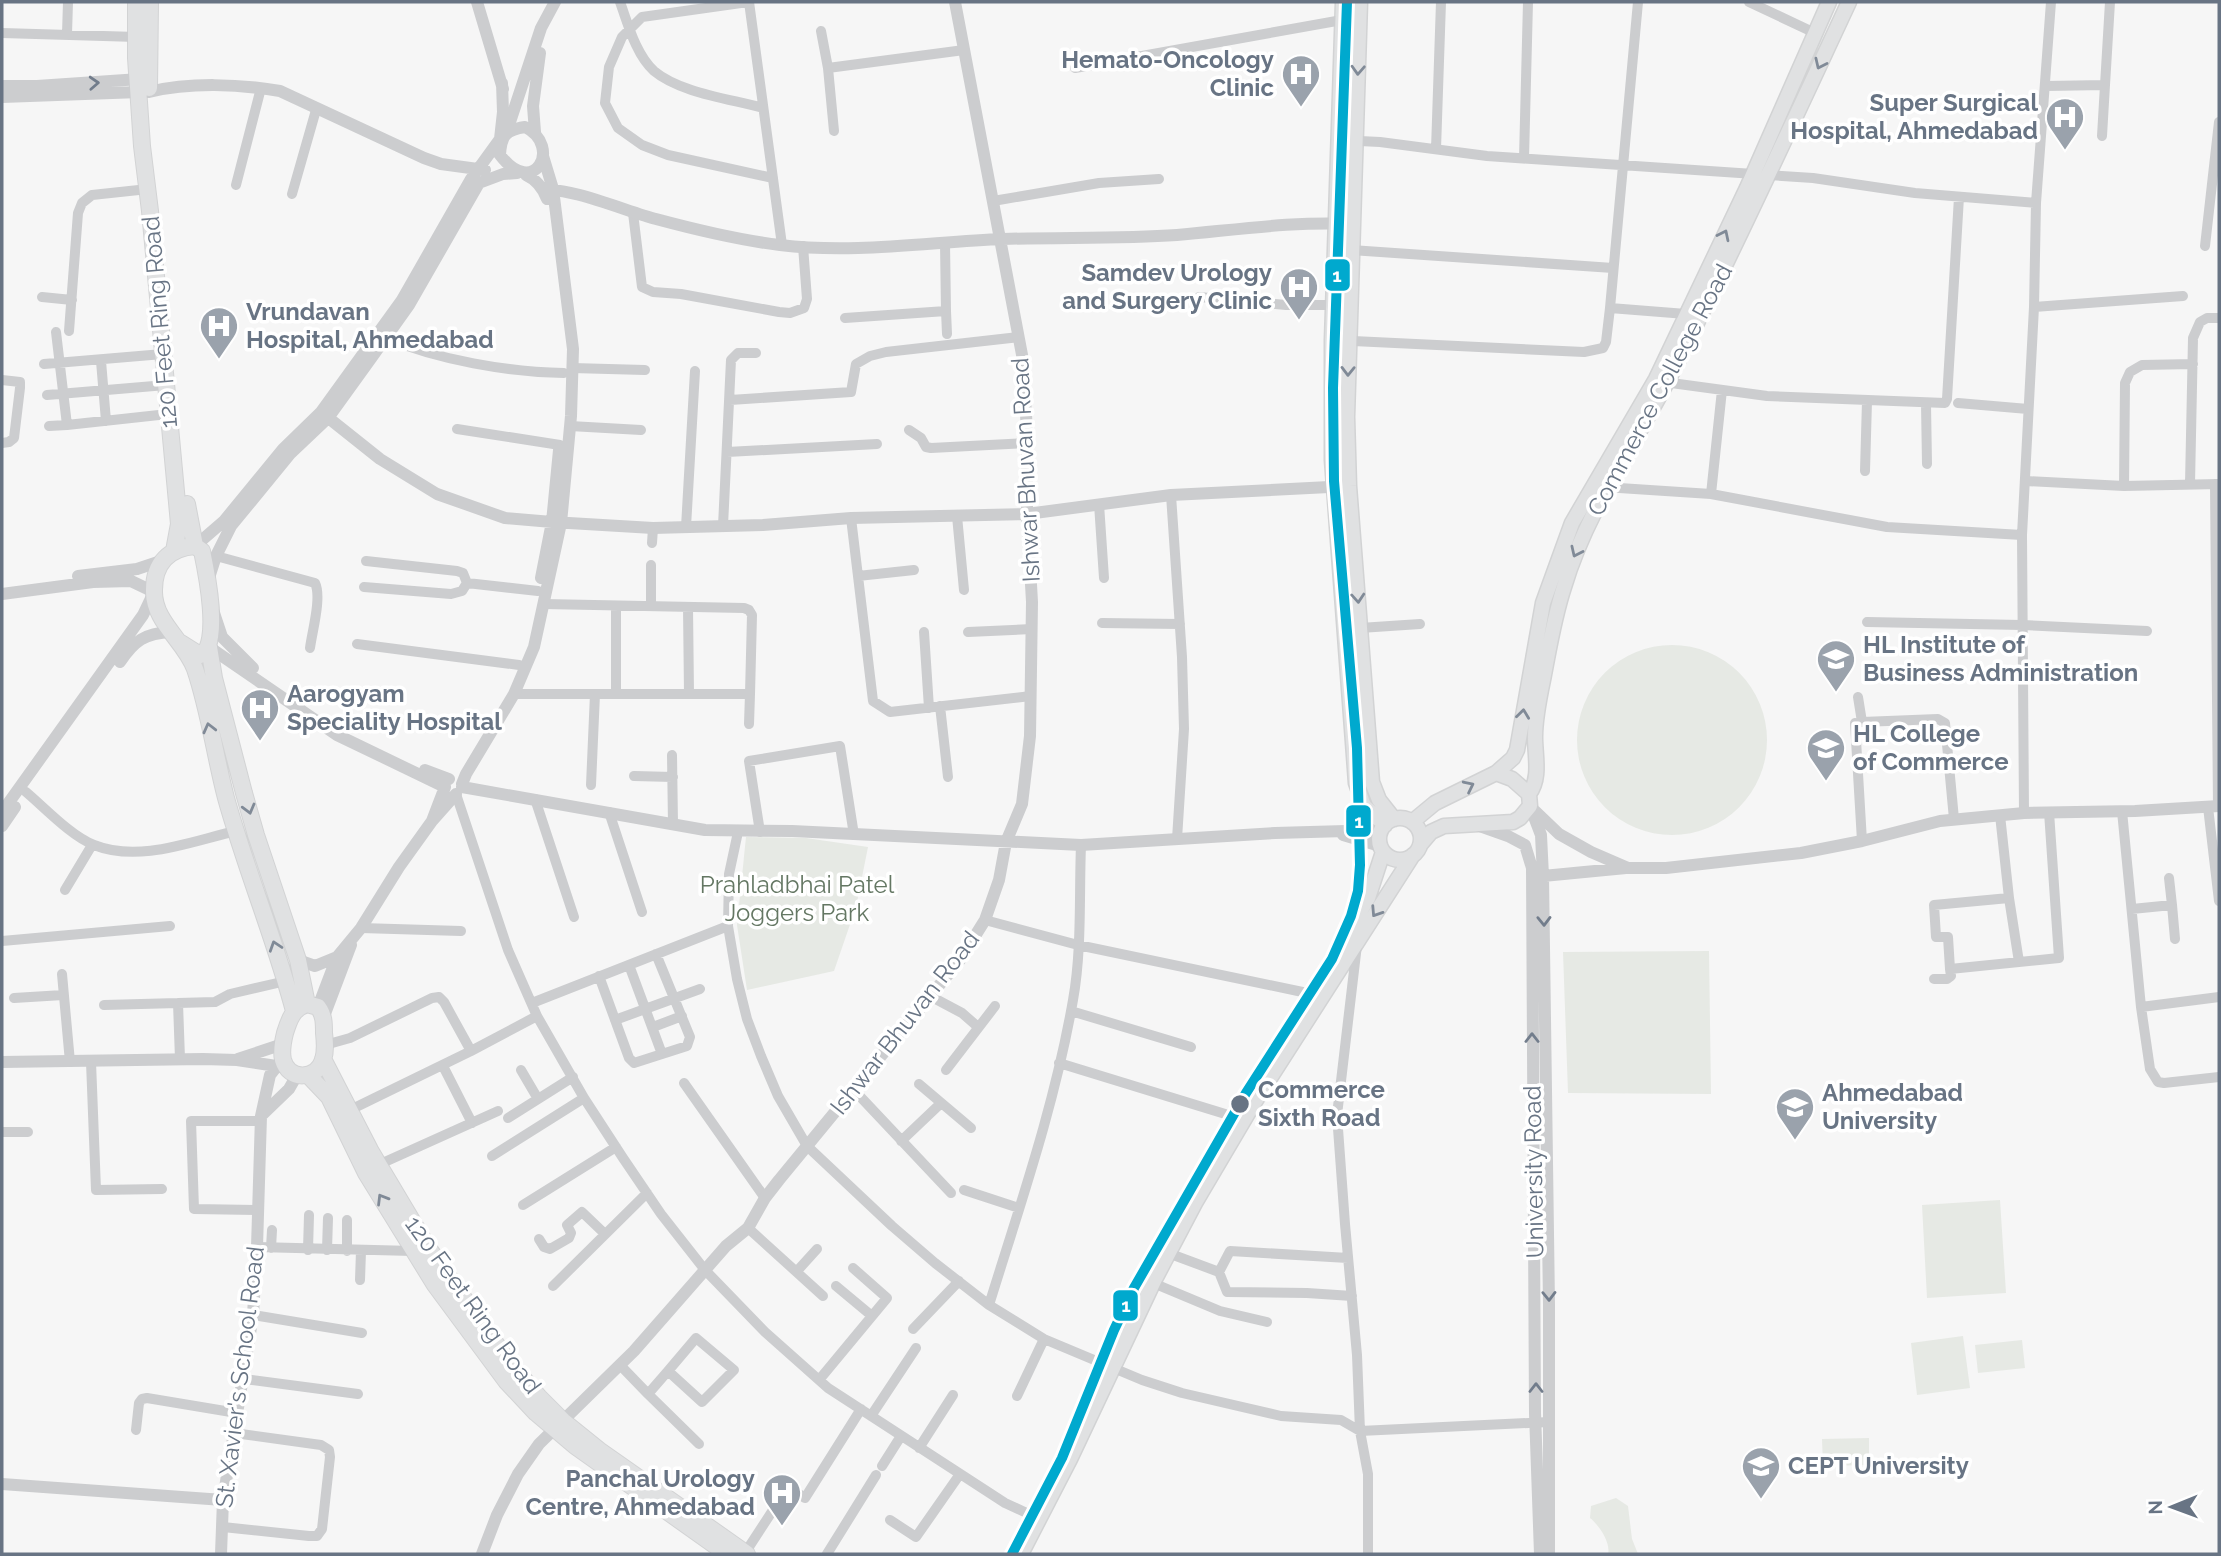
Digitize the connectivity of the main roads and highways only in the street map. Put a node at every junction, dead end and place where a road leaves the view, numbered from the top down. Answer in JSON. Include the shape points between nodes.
{"nodes":[{"id":1,"x":136,"y":2,"type":"edge"},
{"id":2,"x":150,"y":2,"type":"edge"},
{"id":3,"x":1343,"y":2,"type":"edge"},
{"id":4,"x":1360,"y":2,"type":"edge"},
{"id":5,"x":1829,"y":2,"type":"edge"},
{"id":6,"x":1849,"y":2,"type":"edge"},
{"id":7,"x":144,"y":86,"type":"junction"},
{"id":8,"x":1661,"y":381,"type":"junction"},
{"id":9,"x":195,"y":546,"type":"junction"},
{"id":10,"x":168,"y":556,"type":"junction"},
{"id":11,"x":176,"y":637,"type":"junction"},
{"id":12,"x":209,"y":648,"type":"junction"},
{"id":13,"x":1496,"y":773,"type":"junction"},
{"id":14,"x":1530,"y":800,"type":"junction"},
{"id":15,"x":1412,"y":822,"type":"junction"},
{"id":16,"x":1387,"y":824,"type":"junction"},
{"id":17,"x":1382,"y":849,"type":"junction"},
{"id":18,"x":1416,"y":850,"type":"junction"},
{"id":19,"x":310,"y":1010,"type":"junction"},
{"id":20,"x":324,"y":1052,"type":"junction"},
{"id":21,"x":296,"y":1076,"type":"junction"},
{"id":22,"x":1108,"y":1366,"type":"junction"},
{"id":23,"x":559,"y":1425,"type":"junction"},
{"id":24,"x":727,"y":1554,"type":"edge"},
{"id":25,"x":746,"y":1554,"type":"edge"},
{"id":26,"x":1011,"y":1554,"type":"edge"},
{"id":27,"x":1021,"y":1554,"type":"edge"}],
"edges":[{"from":1,"to":7,"type":"main road","name":"120 Feet Ring Road"},
{"from":2,"to":7,"type":"main road","name":"120 Feet Ring Road"},
{"from":3,"to":16,"type":"main road","via":[[1332,340],[1333,487],[1356,783],[1364,806]]},
{"from":4,"to":16,"type":"main road","one_way":true,"via":[[1347,417],[1349,486],[1372,782]]},
{"from":8,"to":5,"type":"main road","name":"Commerce College Road","one_way":true,"via":[[1686,314]]},
{"from":6,"to":8,"type":"main road","name":"Commerce College Road","one_way":true,"via":[[1768,175]]},
{"from":7,"to":9,"type":"main road","name":"120 Feet Ring Road"},
{"from":7,"to":10,"type":"main road","name":"120 Feet Ring Road","via":[[142,146],[179,524]]},
{"from":13,"to":8,"type":"main road","name":"Commerce College Road","one_way":true,"via":[[1517,750],[1543,603],[1572,523]]},
{"from":8,"to":14,"type":"main road","name":"Commerce College Road","one_way":true,"via":[[1572,560],[1559,600],[1534,734],[1537,775]]},
{"from":9,"to":10,"type":"main road"},
{"from":9,"to":12,"type":"main road","name":"120 Feet Ring Road","via":[[202,551],[208,583]]},
{"from":10,"to":11,"type":"main road","name":"120 Feet Ring Road","via":[[153,592],[159,614]]},
{"from":11,"to":12,"type":"main road","via":[[200,655]]},
{"from":19,"to":11,"type":"main road","one_way":true,"via":[[286,981],[236,831],[195,668]]},
{"from":12,"to":19,"type":"main road","one_way":true,"via":[[256,835]]},
{"from":13,"to":14,"type":"main road","via":[[1512,779]]},
{"from":15,"to":13,"type":"main road","one_way":true,"via":[[1435,803]]},
{"from":14,"to":18,"type":"main road","via":[[1513,822],[1444,825]]},
{"from":15,"to":16,"type":"main road","via":[[1404,818]]},
{"from":15,"to":18,"type":"main road","via":[[1420,832]]},
{"from":16,"to":17,"type":"main road"},
{"from":17,"to":18,"type":"main road","via":[[1394,859],[1408,858]]},
{"from":17,"to":22,"type":"main road","via":[[1368,898],[1187,1199]]},
{"from":18,"to":22,"type":"main road","one_way":true,"via":[[1254,1102]]},
{"from":19,"to":20,"type":"main road"},
{"from":19,"to":21,"type":"main road","via":[[288,1022],[283,1044],[284,1061]]},
{"from":20,"to":21,"type":"main road","via":[[316,1071]]},
{"from":20,"to":23,"type":"main road","name":"120 Feet Ring Road","via":[[407,1214],[464,1300]]},
{"from":23,"to":21,"type":"main road","name":"120 Feet Ring Road","one_way":true,"via":[[506,1381],[413,1251],[366,1173],[329,1097]]},
{"from":22,"to":26,"type":"main road"},
{"from":22,"to":27,"type":"main road","via":[[1070,1459]]},
{"from":23,"to":24,"type":"main road","name":"120 Feet Ring Road","via":[[604,1468]]},
{"from":23,"to":25,"type":"main road","name":"120 Feet Ring Road"}]}
